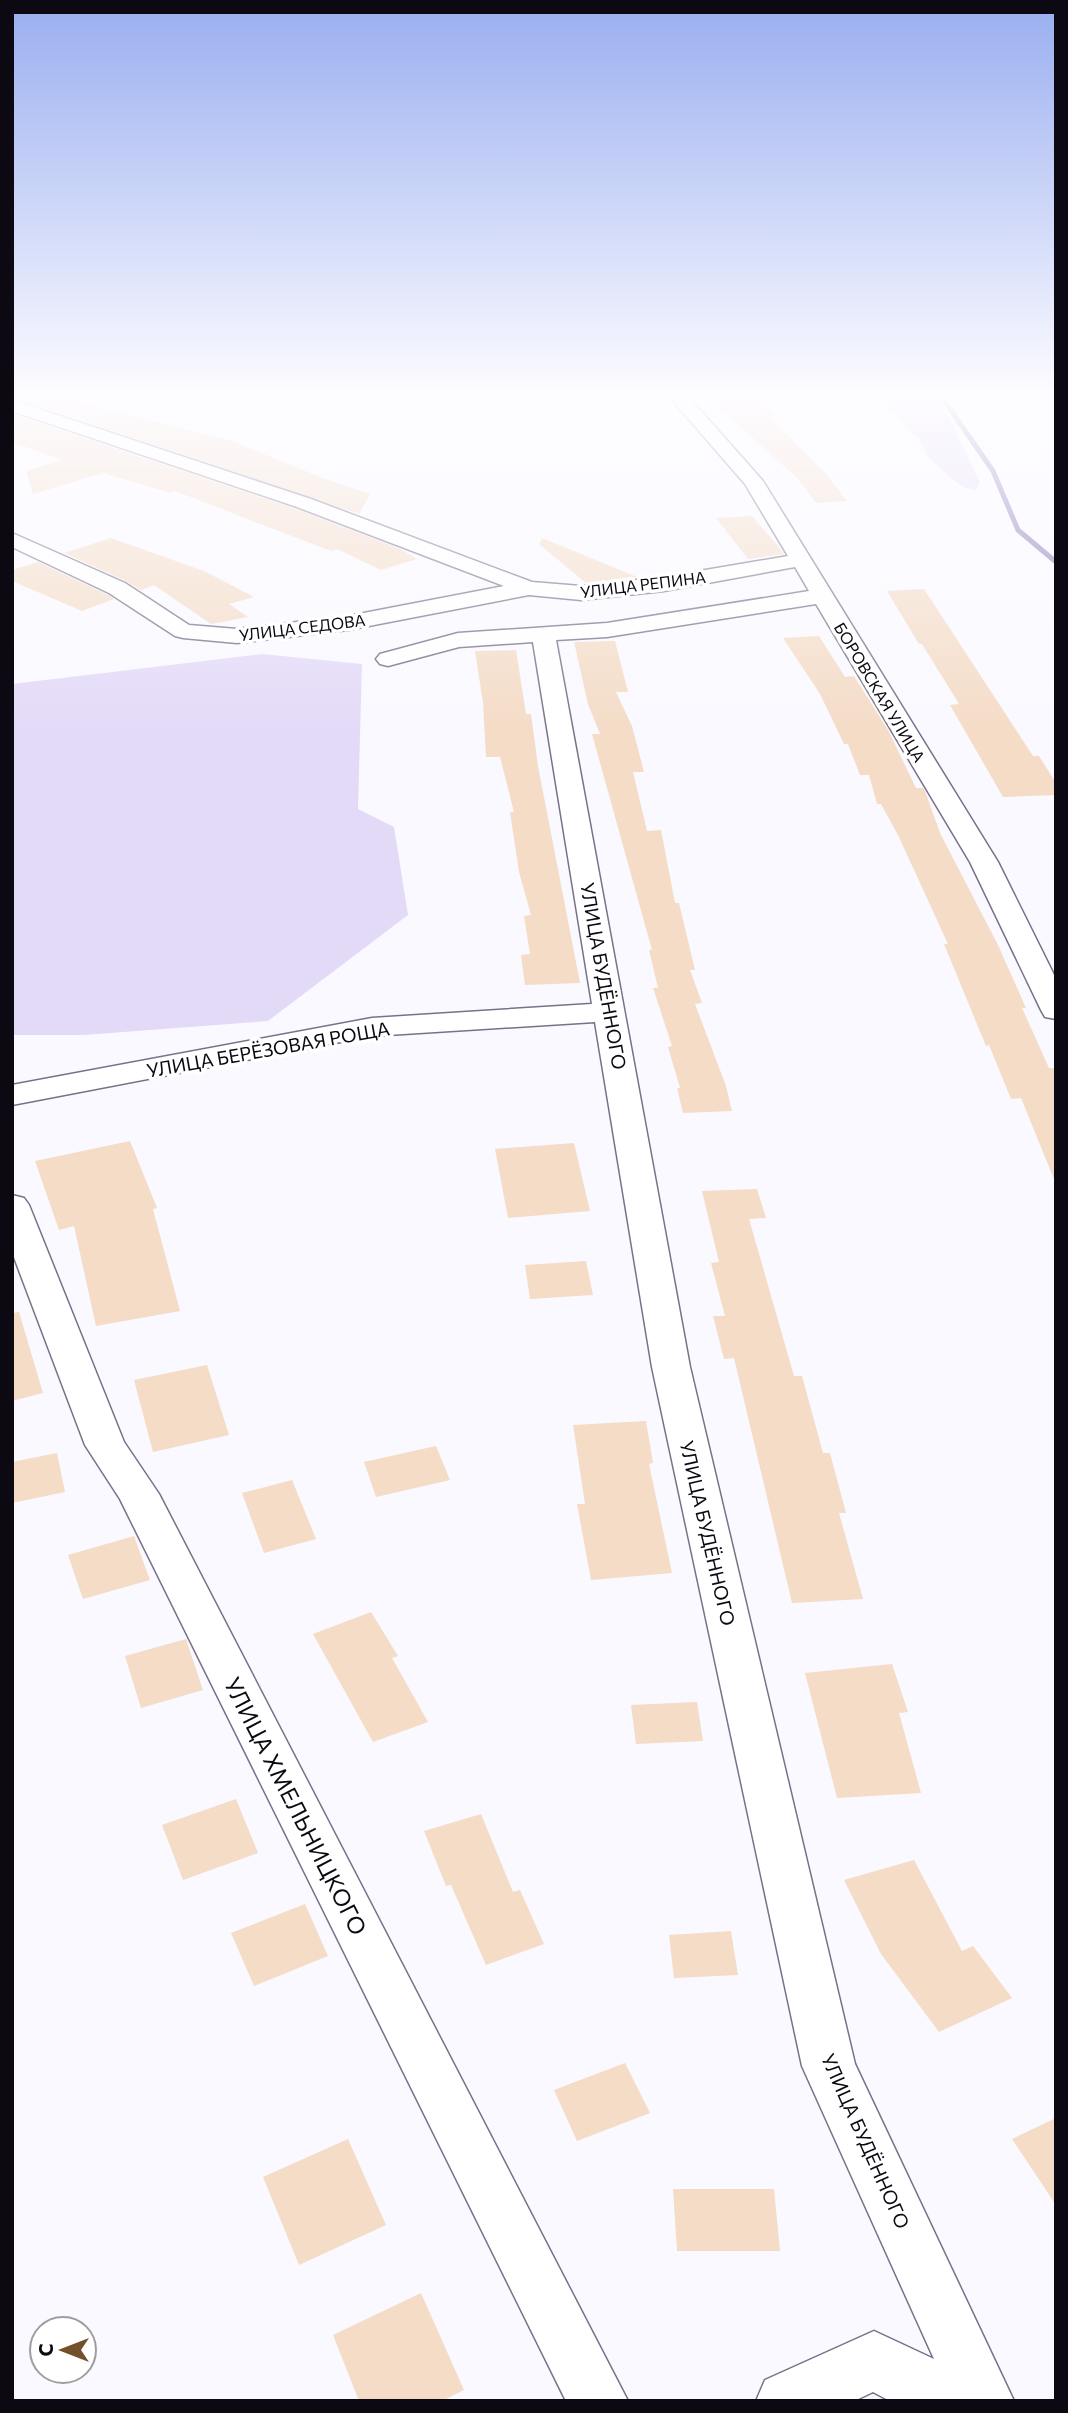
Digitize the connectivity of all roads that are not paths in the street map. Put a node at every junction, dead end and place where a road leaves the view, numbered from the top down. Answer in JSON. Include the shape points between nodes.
{"nodes":[{"id":1,"x":311,"y":506,"type":"edge"},
{"id":2,"x":768,"y":506,"type":"edge"},
{"id":3,"x":12,"y":539,"type":"edge"},
{"id":4,"x":800,"y":560,"type":"junction"},
{"id":5,"x":529,"y":588,"type":"junction"},
{"id":6,"x":822,"y":596,"type":"junction"},
{"id":7,"x":543,"y":633,"type":"junction"},
{"id":8,"x":387,"y":659,"type":"dead end"},
{"id":9,"x":1056,"y":1010,"type":"edge"},
{"id":10,"x":610,"y":1012,"type":"junction"},
{"id":11,"x":12,"y":1095,"type":"edge"},
{"id":12,"x":12,"y":1205,"type":"edge"},
{"id":13,"x":598,"y":2401,"type":"edge"},
{"id":14,"x":786,"y":2401,"type":"edge"},
{"id":15,"x":954,"y":2401,"type":"edge"},
{"id":16,"x":984,"y":2401,"type":"edge"}],
"edges":[{"from":1,"to":5,"type":"street","name":"УЛИЦА РЕПИНА"},
{"from":2,"to":4,"type":"street","name":"БОРОВСКАЯ УЛИЦА"},
{"from":3,"to":5,"type":"street","name":"УЛИЦА СЕДОВА","via":[[117,588],[183,631],[223,635],[348,623]]},
{"from":4,"to":5,"type":"street","name":"УЛИЦА РЕПИНА","via":[[581,593]]},
{"from":4,"to":6,"type":"street","name":"БОРОВСКАЯ УЛИЦА"},
{"from":6,"to":7,"type":"street","via":[[607,630]]},
{"from":6,"to":9,"type":"street","name":"БОРОВСКАЯ УЛИЦА","via":[[984,862]]},
{"from":7,"to":8,"type":"street","via":[[458,640]]},
{"from":7,"to":10,"type":"street","name":"УЛИЦА БУДЁННОГО"},
{"from":10,"to":11,"type":"street","name":"УЛИЦА БЕРЁЗОВАЯ РОЩА","via":[[372,1027]]},
{"from":10,"to":16,"type":"street","name":"УЛИЦА БУДЁННОГО","via":[[671,1367],[829,2066]]},
{"from":12,"to":13,"type":"street","name":"УЛИЦА ХМЕЛЬНИЦКОГО","via":[[105,1445],[138,1494]]},
{"from":14,"to":15,"type":"street","via":[[874,2361]]}]}
